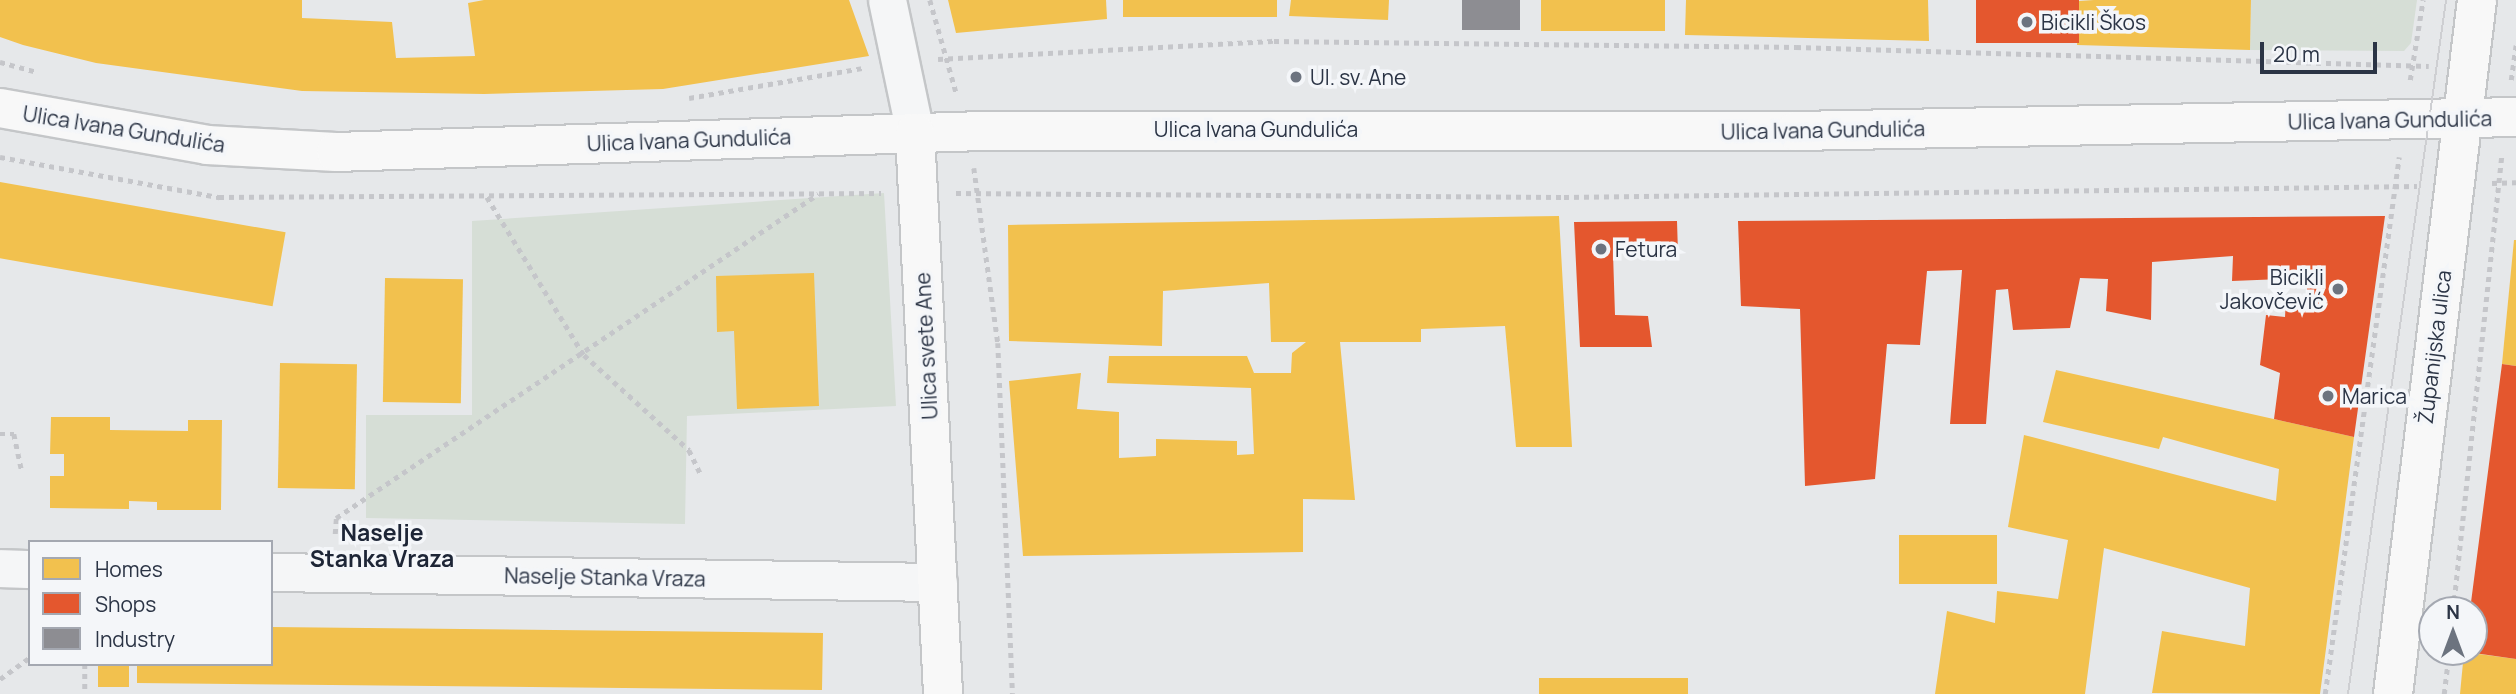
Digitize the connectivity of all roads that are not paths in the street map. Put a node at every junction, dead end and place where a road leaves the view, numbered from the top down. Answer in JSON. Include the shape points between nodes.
{"nodes":[{"id":1,"x":887,"y":0,"type":"edge"},
{"id":2,"x":2477,"y":0,"type":"edge"},
{"id":3,"x":0,"y":108,"type":"edge"},
{"id":4,"x":2516,"y":117,"type":"edge"},
{"id":5,"x":2461,"y":120,"type":"junction"},
{"id":6,"x":915,"y":133,"type":"junction"},
{"id":7,"x":0,"y":568,"type":"edge"},
{"id":8,"x":28,"y":569,"type":"edge"},
{"id":9,"x":273,"y":572,"type":"edge"},
{"id":10,"x":938,"y":582,"type":"junction"},
{"id":11,"x":943,"y":694,"type":"edge"},
{"id":12,"x":2393,"y":694,"type":"edge"}],
"edges":[{"from":1,"to":6,"type":"street","name":"Ulica svete Ane"},
{"from":2,"to":5,"type":"main road","name":"Županijska ulica"},
{"from":3,"to":6,"type":"main road","name":"Ulica Ivana Gundulića","via":[[207,145],[309,151]]},
{"from":4,"to":5,"type":"main road","name":"Ulica Ivana Gundulića"},
{"from":5,"to":6,"type":"main road","name":"Ulica Ivana Gundulića","via":[[1796,131]]},
{"from":5,"to":12,"type":"main road","name":"Županijska ulica"},
{"from":6,"to":10,"type":"main road","name":"Ulica svete Ane"},
{"from":7,"to":8,"type":"street"},
{"from":9,"to":10,"type":"street","name":"Naselje Stanka Vraza"},
{"from":10,"to":11,"type":"main road","name":"Ulica svete Ane"}]}
